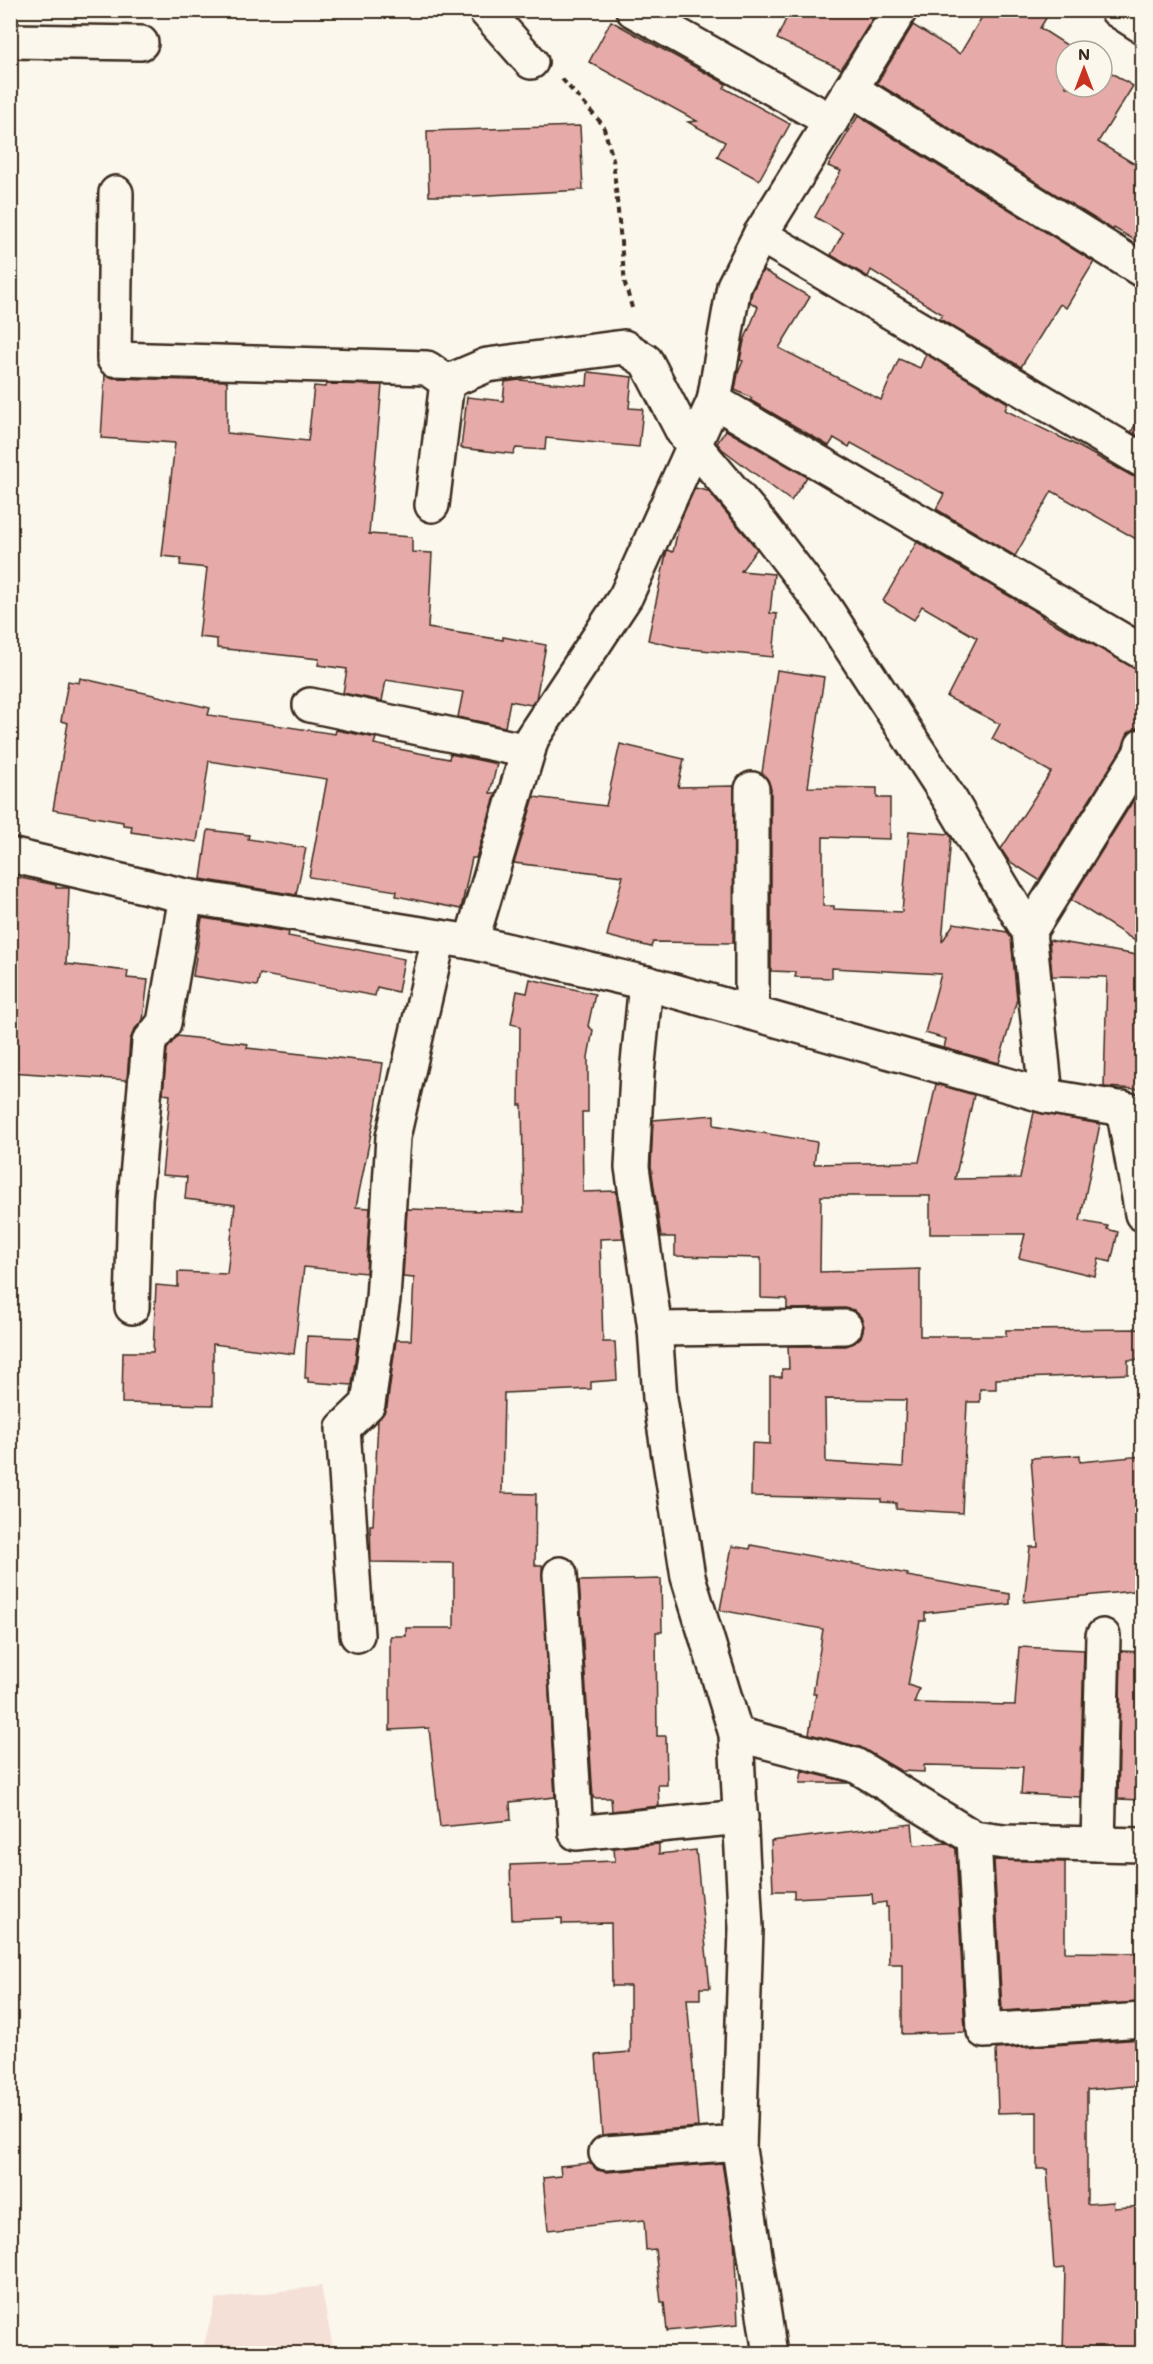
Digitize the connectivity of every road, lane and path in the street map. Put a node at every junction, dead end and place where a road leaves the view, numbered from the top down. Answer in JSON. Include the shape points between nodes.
{"nodes":[{"id":1,"x":485,"y":10,"type":"edge"},
{"id":2,"x":633,"y":10,"type":"edge"},
{"id":3,"x":900,"y":10,"type":"edge"},
{"id":4,"x":1117,"y":10,"type":"edge"},
{"id":5,"x":1143,"y":26,"type":"edge"},
{"id":6,"x":10,"y":41,"type":"edge"},
{"id":7,"x":141,"y":43,"type":"dead end"},
{"id":8,"x":531,"y":62,"type":"joint"},
{"id":9,"x":851,"y":89,"type":"junction"},
{"id":10,"x":831,"y":121,"type":"junction"},
{"id":11,"x":116,"y":193,"type":"dead end"},
{"id":12,"x":760,"y":235,"type":"junction"},
{"id":13,"x":1143,"y":270,"type":"edge"},
{"id":14,"x":646,"y":362,"type":"junction"},
{"id":15,"x":447,"y":382,"type":"junction"},
{"id":16,"x":714,"y":401,"type":"junction"},
{"id":17,"x":694,"y":446,"type":"junction"},
{"id":18,"x":1143,"y":460,"type":"edge"},
{"id":19,"x":432,"y":505,"type":"dead end"},
{"id":20,"x":1143,"y":652,"type":"edge"},
{"id":21,"x":310,"y":705,"type":"dead end"},
{"id":22,"x":1143,"y":746,"type":"edge"},
{"id":23,"x":528,"y":751,"type":"junction"},
{"id":24,"x":752,"y":789,"type":"dead end"},
{"id":25,"x":10,"y":855,"type":"edge"},
{"id":26,"x":186,"y":896,"type":"junction"},
{"id":27,"x":1029,"y":932,"type":"junction"},
{"id":28,"x":439,"y":937,"type":"junction"},
{"id":29,"x":471,"y":942,"type":"junction"},
{"id":30,"x":646,"y":983,"type":"junction"},
{"id":31,"x":752,"y":1013,"type":"junction"},
{"id":32,"x":1046,"y":1096,"type":"junction"},
{"id":33,"x":1133,"y":1110,"type":"edge"},
{"id":34,"x":1143,"y":1214,"type":"edge"},
{"id":35,"x":132,"y":1307,"type":"dead end"},
{"id":36,"x":845,"y":1327,"type":"dead end"},
{"id":37,"x":655,"y":1329,"type":"junction"},
{"id":38,"x":560,"y":1574,"type":"dead end"},
{"id":39,"x":357,"y":1635,"type":"dead end"},
{"id":40,"x":1103,"y":1636,"type":"dead end"},
{"id":41,"x":736,"y":1734,"type":"junction"},
{"id":42,"x":741,"y":1817,"type":"junction"},
{"id":43,"x":974,"y":1838,"type":"junction"},
{"id":44,"x":1098,"y":1844,"type":"junction"},
{"id":45,"x":1143,"y":1845,"type":"edge"},
{"id":46,"x":1143,"y":2020,"type":"edge"},
{"id":47,"x":739,"y":2143,"type":"junction"},
{"id":48,"x":606,"y":2153,"type":"dead end"},
{"id":49,"x":770,"y":2354,"type":"edge"}],
"edges":[{"from":1,"to":8,"type":"street"},
{"from":2,"to":10,"type":"street"},
{"from":3,"to":9,"type":"street"},
{"from":4,"to":5,"type":"street"},
{"from":6,"to":7,"type":"street"},
{"from":8,"to":14,"type":"path","via":[[549,65],[603,125],[613,159],[625,284]]},
{"from":9,"to":10,"type":"street"},
{"from":9,"to":13,"type":"street"},
{"from":10,"to":12,"type":"street"},
{"from":11,"to":15,"type":"street","via":[[114,359],[427,368]]},
{"from":12,"to":16,"type":"street","via":[[734,286]]},
{"from":12,"to":18,"type":"street"},
{"from":14,"to":15,"type":"street","via":[[624,347],[487,365]]},
{"from":14,"to":17,"type":"street"},
{"from":15,"to":19,"type":"street"},
{"from":16,"to":17,"type":"street"},
{"from":16,"to":20,"type":"street"},
{"from":17,"to":23,"type":"street","via":[[627,596],[532,738]]},
{"from":17,"to":27,"type":"street","via":[[825,608],[951,801]]},
{"from":21,"to":23,"type":"street"},
{"from":22,"to":27,"type":"street"},
{"from":23,"to":29,"type":"street"},
{"from":24,"to":31,"type":"street"},
{"from":25,"to":26,"type":"street"},
{"from":26,"to":28,"type":"street"},
{"from":26,"to":35,"type":"street","via":[[164,1023],[149,1042],[135,1199]]},
{"from":27,"to":32,"type":"street"},
{"from":28,"to":29,"type":"street"},
{"from":28,"to":39,"type":"street","via":[[393,1137],[382,1299],[368,1404],[343,1428]]},
{"from":29,"to":30,"type":"street"},
{"from":30,"to":31,"type":"street"},
{"from":30,"to":37,"type":"street","via":[[632,1167]]},
{"from":31,"to":32,"type":"street"},
{"from":32,"to":33,"type":"street"},
{"from":33,"to":34,"type":"street"},
{"from":36,"to":37,"type":"street"},
{"from":37,"to":41,"type":"street","via":[[660,1398],[688,1577]]},
{"from":38,"to":42,"type":"street","via":[[576,1833]]},
{"from":40,"to":44,"type":"street"},
{"from":41,"to":42,"type":"street"},
{"from":41,"to":43,"type":"street","via":[[855,1764]]},
{"from":42,"to":47,"type":"street","via":[[746,1928]]},
{"from":43,"to":44,"type":"street"},
{"from":43,"to":46,"type":"street","via":[[984,2031]]},
{"from":44,"to":45,"type":"street"},
{"from":47,"to":48,"type":"street"},
{"from":47,"to":49,"type":"street"}]}
